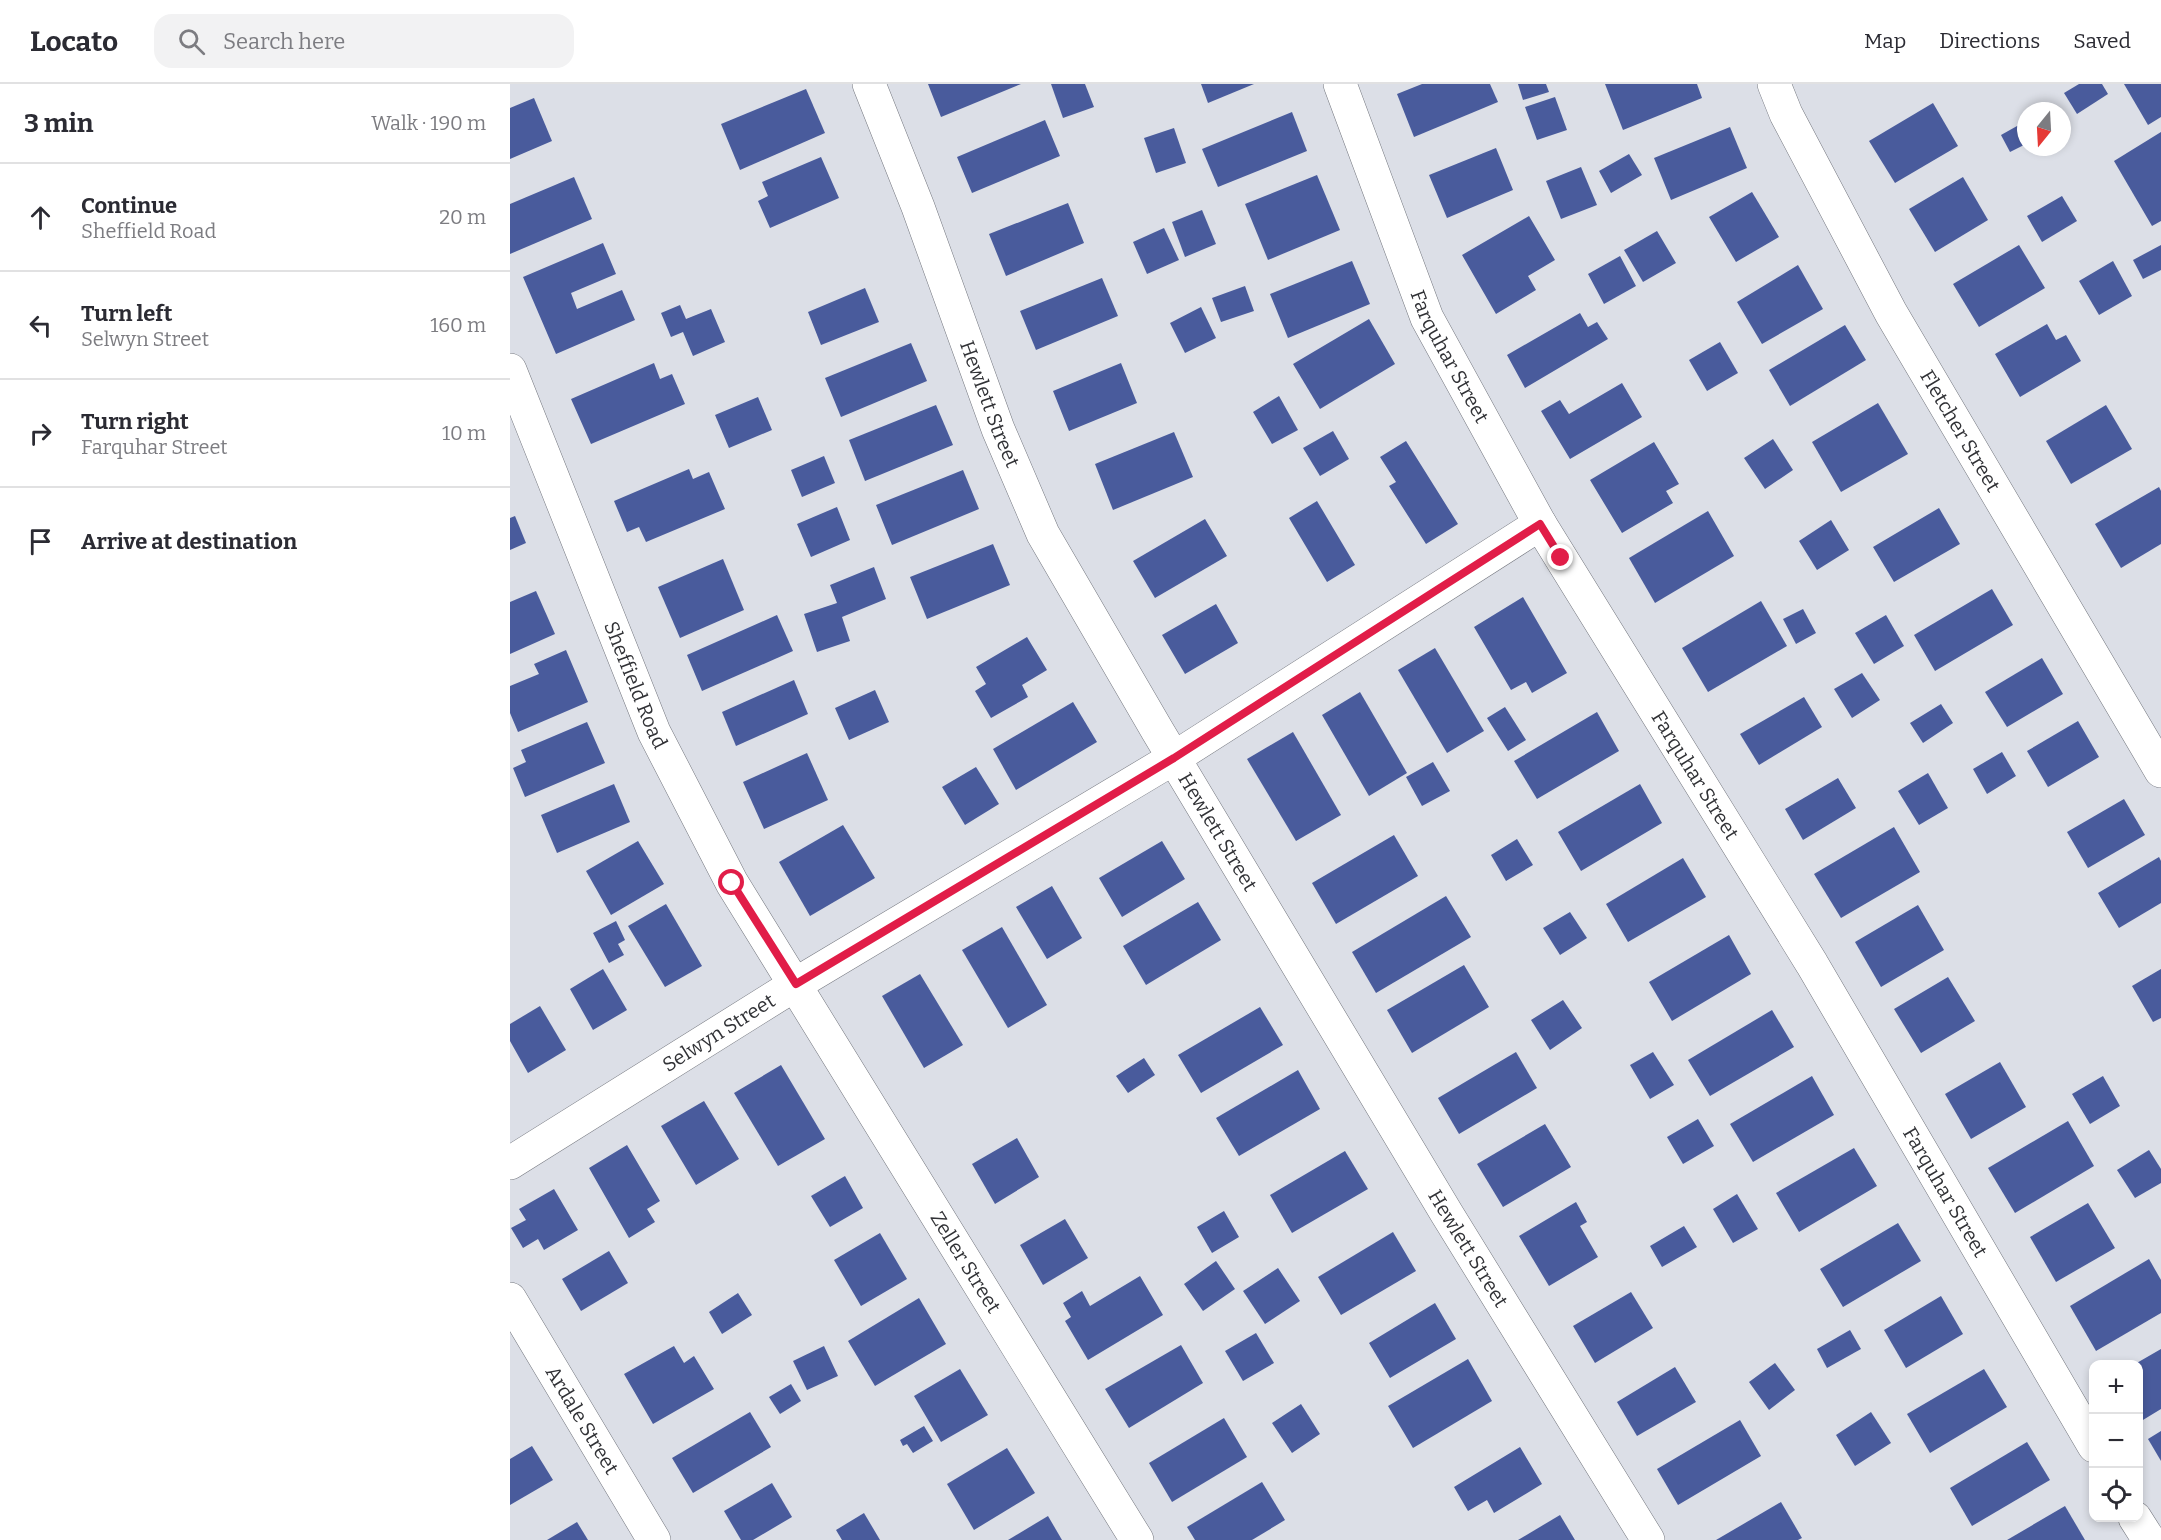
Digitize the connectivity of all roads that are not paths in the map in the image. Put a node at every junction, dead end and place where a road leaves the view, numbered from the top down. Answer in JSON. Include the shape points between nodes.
{"nodes":[{"id":1,"x":869,"y":84,"type":"edge"},
{"id":2,"x":1340,"y":84,"type":"edge"},
{"id":3,"x":1774,"y":84,"type":"edge"},
{"id":4,"x":510,"y":370,"type":"edge"},
{"id":5,"x":1540,"y":524,"type":"junction"},
{"id":6,"x":1174,"y":758,"type":"junction"},
{"id":7,"x":2161,"y":771,"type":"edge"},
{"id":8,"x":796,"y":984,"type":"junction"},
{"id":9,"x":510,"y":1163,"type":"edge"},
{"id":10,"x":510,"y":1299,"type":"edge"},
{"id":11,"x":2089,"y":1437,"type":"edge"},
{"id":12,"x":2138,"y":1522,"type":"edge"},
{"id":13,"x":654,"y":1540,"type":"edge"},
{"id":14,"x":1137,"y":1540,"type":"edge"},
{"id":15,"x":1648,"y":1540,"type":"edge"},
{"id":16,"x":2149,"y":1540,"type":"edge"}],
"edges":[{"from":1,"to":6,"type":"street","name":"Hewlett Street","via":[[998,429],[1043,534]]},
{"from":2,"to":5,"type":"street","name":"Farquhar Street","via":[[1427,318]]},
{"from":3,"to":7,"type":"street","name":"Fletcher Street","via":[[1891,313]]},
{"from":4,"to":8,"type":"street","name":"Sheffield Road","via":[[654,732],[732,883]]},
{"from":5,"to":6,"type":"street","name":"Selwyn Street"},
{"from":5,"to":11,"type":"street","name":"Farquhar Street","via":[[1812,964]]},
{"from":6,"to":8,"type":"street","name":"Selwyn Street"},
{"from":6,"to":15,"type":"street","name":"Hewlett Street"},
{"from":8,"to":9,"type":"street","name":"Selwyn Street"},
{"from":8,"to":14,"type":"street","name":"Zeller Street"},
{"from":10,"to":13,"type":"street","name":"Ardale Street"},
{"from":12,"to":16,"type":"street"}]}
